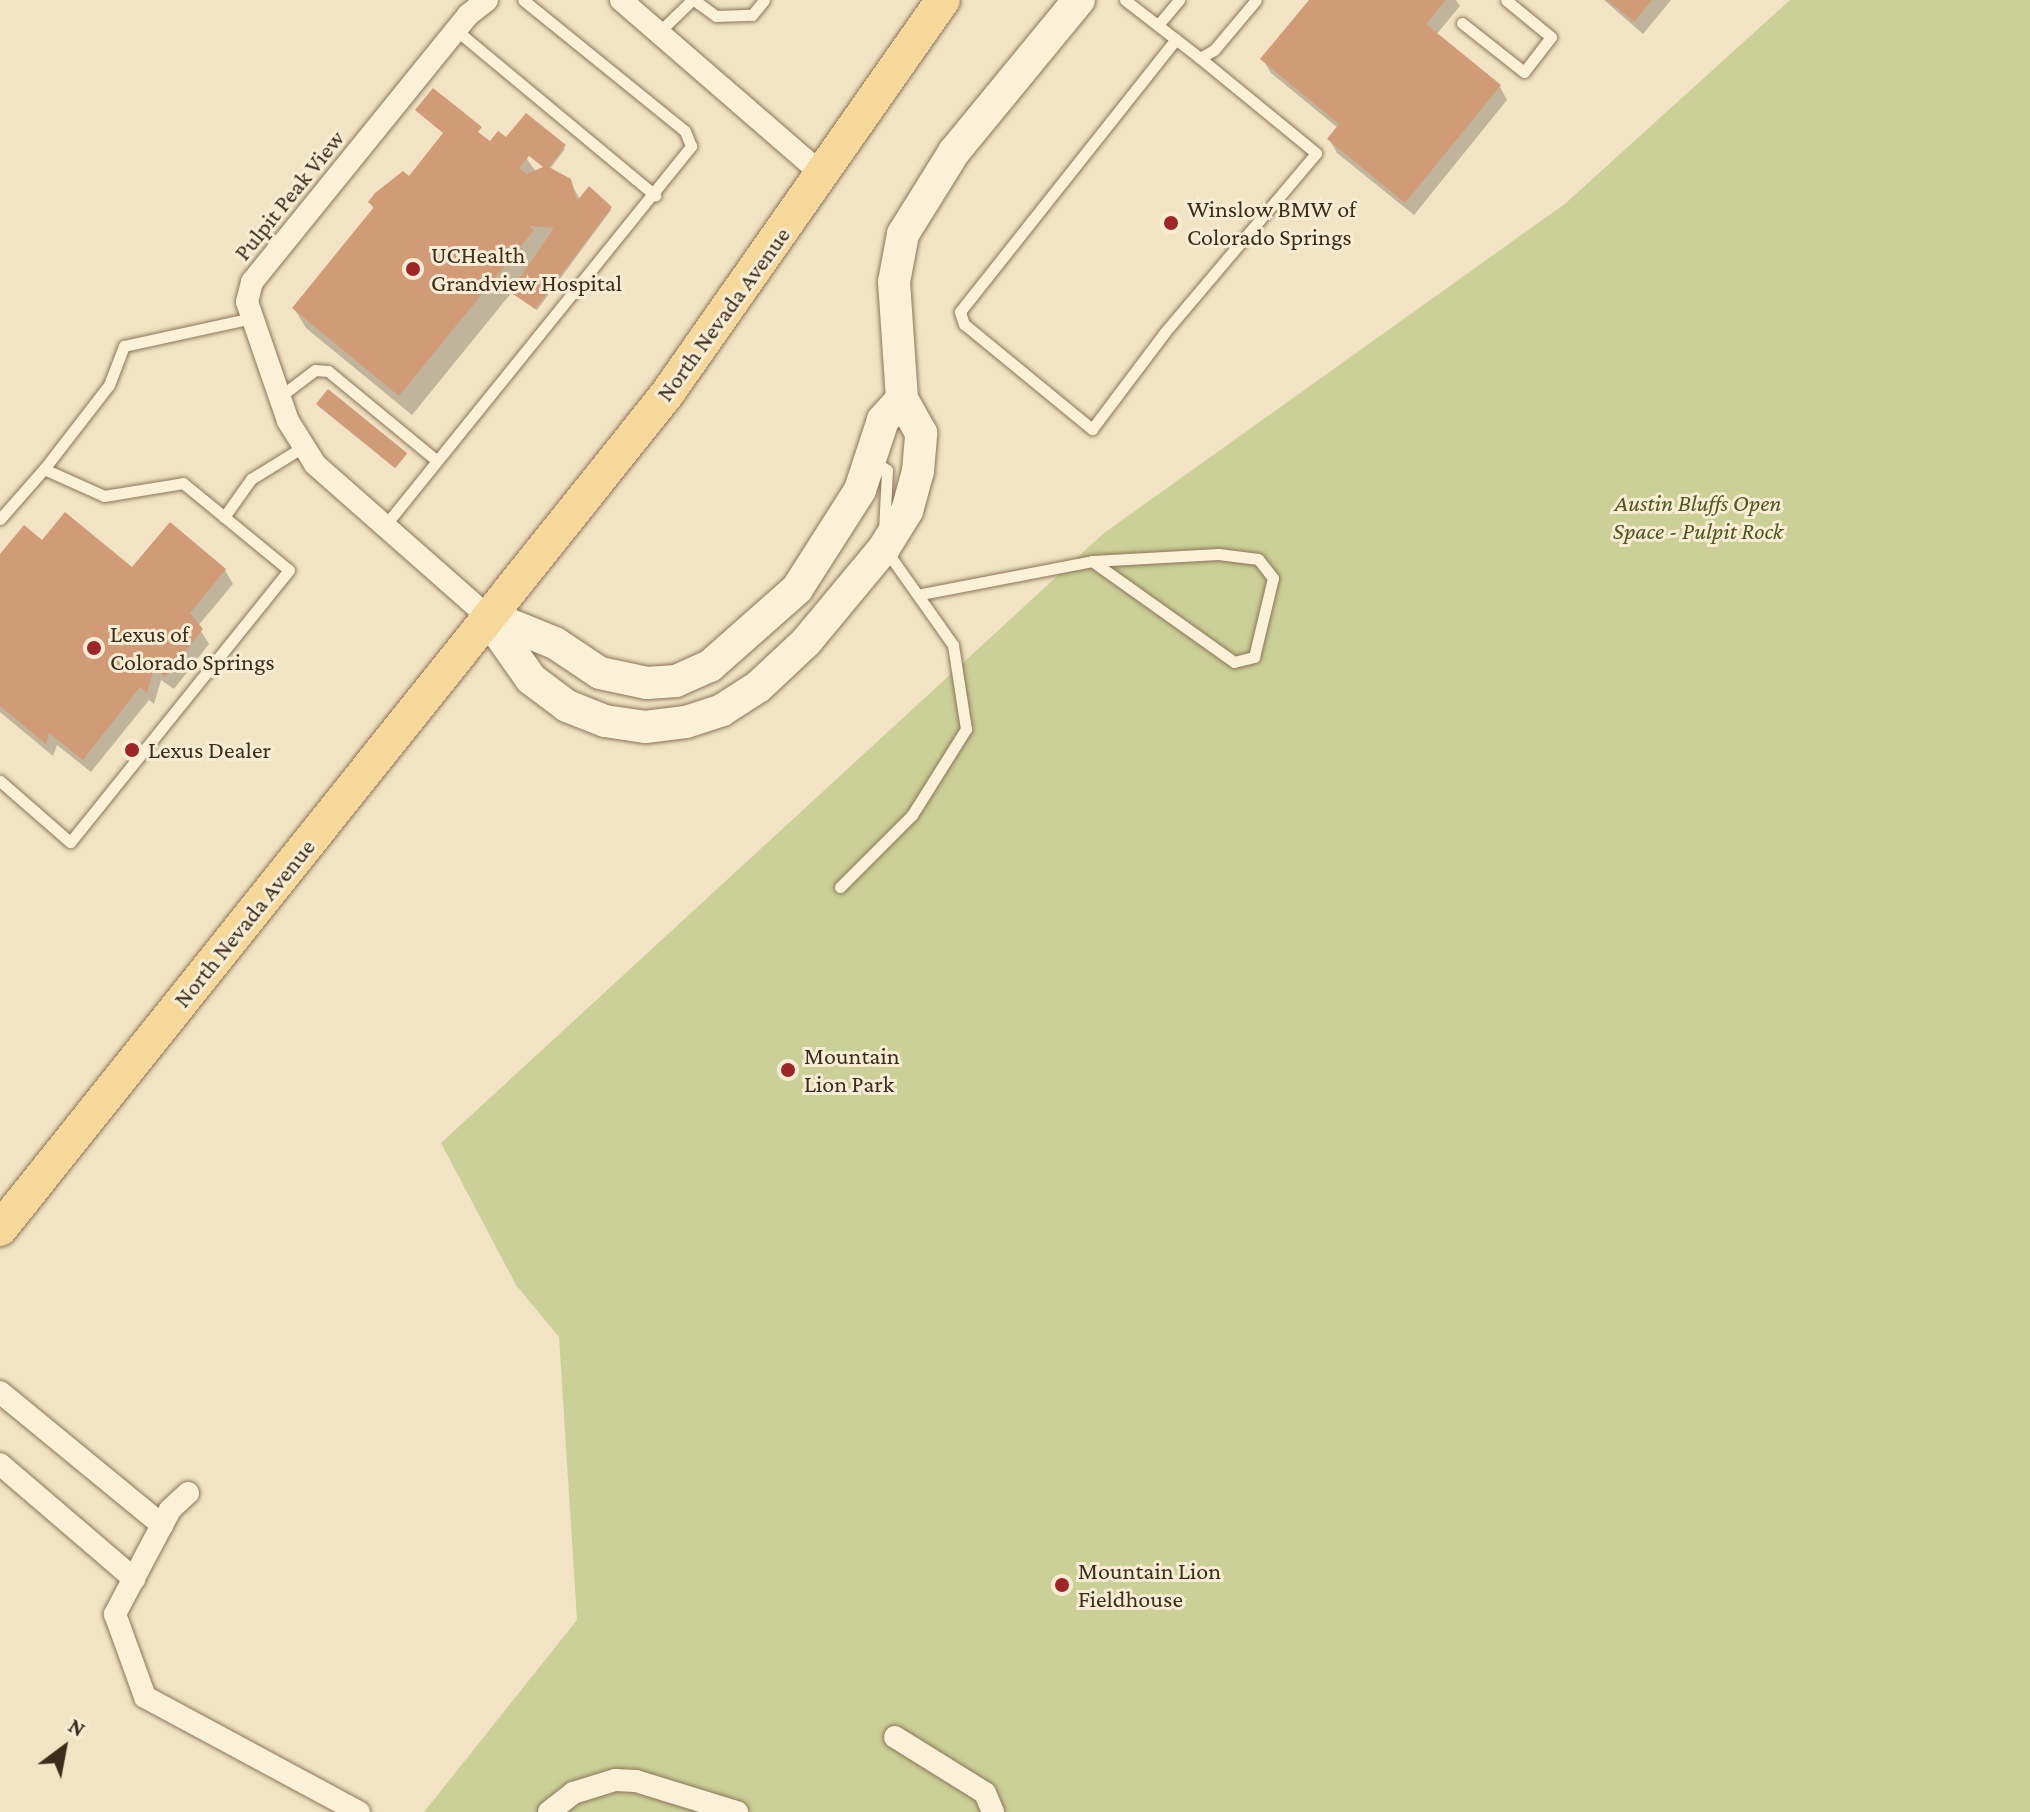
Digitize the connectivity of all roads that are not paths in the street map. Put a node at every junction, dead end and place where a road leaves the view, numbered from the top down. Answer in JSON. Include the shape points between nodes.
{"nodes":[{"id":1,"x":487,"y":0,"type":"edge"},
{"id":2,"x":523,"y":0,"type":"edge"},
{"id":3,"x":621,"y":0,"type":"edge"},
{"id":4,"x":693,"y":0,"type":"edge"},
{"id":5,"x":764,"y":0,"type":"edge"},
{"id":6,"x":943,"y":0,"type":"edge"},
{"id":7,"x":1079,"y":0,"type":"edge"},
{"id":8,"x":1125,"y":0,"type":"edge"},
{"id":9,"x":1179,"y":0,"type":"edge"},
{"id":10,"x":1256,"y":0,"type":"edge"},
{"id":11,"x":1506,"y":0,"type":"edge"},
{"id":12,"x":1462,"y":23,"type":"dead end"},
{"id":13,"x":1158,"y":25,"type":"junction"},
{"id":14,"x":456,"y":30,"type":"junction"},
{"id":15,"x":659,"y":32,"type":"junction"},
{"id":16,"x":1176,"y":39,"type":"junction"},
{"id":17,"x":1200,"y":58,"type":"junction"},
{"id":18,"x":823,"y":175,"type":"junction"},
{"id":19,"x":655,"y":195,"type":"junction"},
{"id":20,"x":252,"y":318,"type":"junction"},
{"id":21,"x":278,"y":398,"type":"junction"},
{"id":22,"x":902,"y":399,"type":"junction"},
{"id":23,"x":303,"y":447,"type":"junction"},
{"id":24,"x":436,"y":460,"type":"junction"},
{"id":25,"x":873,"y":460,"type":"junction"},
{"id":26,"x":44,"y":469,"type":"junction"},
{"id":27,"x":224,"y":517,"type":"junction"},
{"id":28,"x":0,"y":519,"type":"edge"},
{"id":29,"x":383,"y":528,"type":"junction"},
{"id":30,"x":884,"y":548,"type":"junction"},
{"id":31,"x":1092,"y":561,"type":"junction"},
{"id":32,"x":921,"y":594,"type":"junction"},
{"id":33,"x":486,"y":615,"type":"junction"},
{"id":34,"x":0,"y":781,"type":"edge"},
{"id":35,"x":840,"y":887,"type":"dead end"},
{"id":36,"x":0,"y":1229,"type":"edge"},
{"id":37,"x":0,"y":1392,"type":"edge"},
{"id":38,"x":0,"y":1464,"type":"edge"},
{"id":39,"x":188,"y":1493,"type":"dead end"},
{"id":40,"x":162,"y":1525,"type":"junction"},
{"id":41,"x":134,"y":1579,"type":"junction"},
{"id":42,"x":895,"y":1737,"type":"dead end"},
{"id":43,"x":359,"y":1812,"type":"edge"},
{"id":44,"x":549,"y":1812,"type":"edge"},
{"id":45,"x":737,"y":1812,"type":"edge"},
{"id":46,"x":993,"y":1812,"type":"edge"}],
"edges":[{"from":1,"to":14,"type":"street","name":"Pulpit Peak View"},
{"from":2,"to":19,"type":"lane","via":[[690,139],[686,156]]},
{"from":3,"to":15,"type":"street"},
{"from":4,"to":5,"type":"lane","via":[[716,16],[752,15]]},
{"from":4,"to":15,"type":"lane"},
{"from":6,"to":18,"type":"main road","name":"North Nevada Avenue"},
{"from":7,"to":22,"type":"main road","via":[[954,152],[903,234],[894,282]]},
{"from":8,"to":13,"type":"lane"},
{"from":9,"to":13,"type":"lane"},
{"from":10,"to":17,"type":"lane","via":[[1214,50]]},
{"from":11,"to":12,"type":"lane","via":[[1551,37],[1524,72]]},
{"from":13,"to":16,"type":"lane"},
{"from":14,"to":19,"type":"lane"},
{"from":14,"to":20,"type":"street","name":"Pulpit Peak View","via":[[252,282],[247,302]]},
{"from":15,"to":18,"type":"street"},
{"from":16,"to":17,"type":"lane"},
{"from":16,"to":17,"type":"lane","via":[[960,312],[964,324],[1092,429],[1165,332],[1316,153]]},
{"from":18,"to":33,"type":"main road","name":"North Nevada Avenue","via":[[667,394]]},
{"from":19,"to":24,"type":"lane"},
{"from":20,"to":21,"type":"street","name":"Pulpit Peak View"},
{"from":20,"to":26,"type":"lane","via":[[124,346],[109,385]]},
{"from":21,"to":23,"type":"street","name":"Pulpit Peak View"},
{"from":21,"to":24,"type":"lane","via":[[315,370],[328,371]]},
{"from":22,"to":25,"type":"main road","via":[[883,420]]},
{"from":22,"to":30,"type":"main road","via":[[921,433],[918,471],[907,511]]},
{"from":23,"to":27,"type":"lane","via":[[251,479]]},
{"from":23,"to":29,"type":"street","name":"Pulpit Peak View"},
{"from":24,"to":29,"type":"lane"},
{"from":25,"to":30,"type":"lane","via":[[887,470]]},
{"from":25,"to":33,"type":"main road","via":[[797,589],[710,666],[676,681],[647,683],[600,673],[555,643]]},
{"from":26,"to":27,"type":"lane","via":[[104,496],[183,483]]},
{"from":26,"to":28,"type":"lane"},
{"from":27,"to":34,"type":"lane","via":[[289,570],[70,842]]},
{"from":29,"to":33,"type":"street","name":"Pulpit Peak View"},
{"from":30,"to":32,"type":"lane"},
{"from":30,"to":33,"type":"main road","via":[[806,642],[758,687],[722,710],[686,722],[645,727],[605,721],[567,706],[531,679]]},
{"from":31,"to":31,"type":"lane","via":[[1234,662],[1254,657],[1273,578],[1258,559],[1218,554]]},
{"from":31,"to":32,"type":"lane"},
{"from":32,"to":35,"type":"lane","via":[[953,645],[966,729],[912,815]]},
{"from":33,"to":36,"type":"main road","name":"North Nevada Avenue"},
{"from":37,"to":40,"type":"street"},
{"from":38,"to":41,"type":"street"},
{"from":39,"to":40,"type":"street"},
{"from":40,"to":41,"type":"street"},
{"from":41,"to":43,"type":"street","via":[[115,1614],[145,1697]]},
{"from":42,"to":46,"type":"street","via":[[985,1793]]},
{"from":44,"to":45,"type":"street","via":[[573,1793],[615,1780],[636,1781]]}]}
